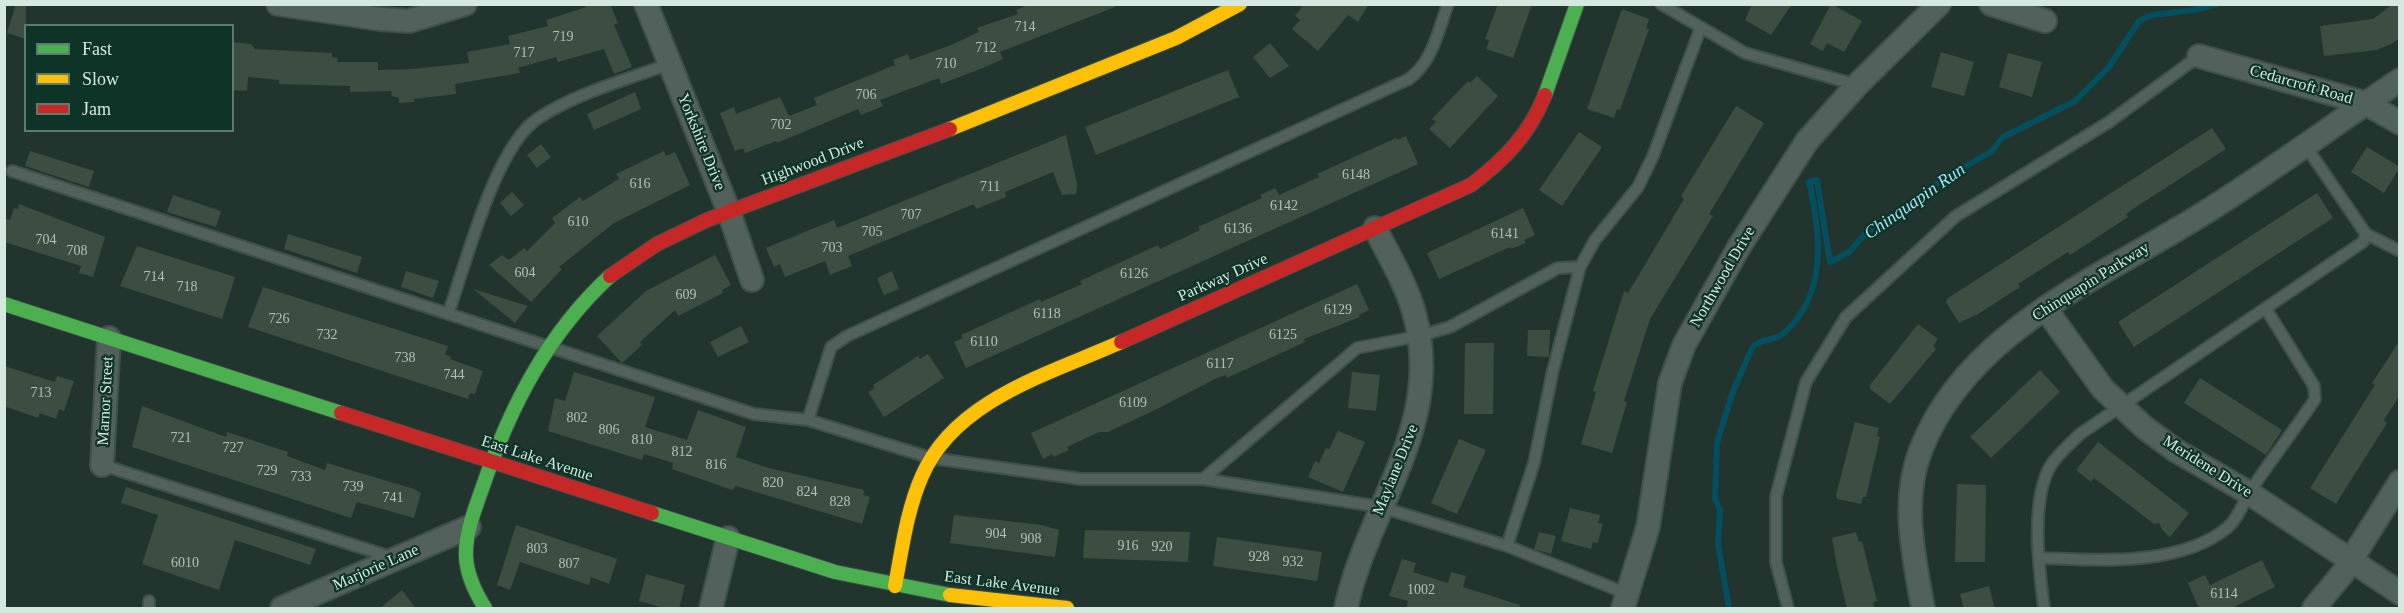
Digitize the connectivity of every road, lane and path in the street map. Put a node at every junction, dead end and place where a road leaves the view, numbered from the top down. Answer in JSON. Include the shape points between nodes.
{"nodes":[{"id":1,"x":278,"y":4,"type":"edge"},
{"id":2,"x":465,"y":4,"type":"edge"},
{"id":3,"x":646,"y":4,"type":"edge"},
{"id":4,"x":1240,"y":4,"type":"edge"},
{"id":5,"x":1448,"y":4,"type":"edge"},
{"id":6,"x":1577,"y":4,"type":"edge"},
{"id":7,"x":1661,"y":4,"type":"edge"},
{"id":8,"x":1939,"y":4,"type":"edge"},
{"id":9,"x":1991,"y":4,"type":"edge"},
{"id":10,"x":2045,"y":21,"type":"dead end"},
{"id":11,"x":1701,"y":27,"type":"junction"},
{"id":12,"x":2199,"y":56,"type":"joint"},
{"id":13,"x":669,"y":64,"type":"junction"},
{"id":14,"x":2400,"y":80,"type":"edge"},
{"id":15,"x":1857,"y":85,"type":"junction"},
{"id":16,"x":2365,"y":103,"type":"junction"},
{"id":17,"x":2400,"y":123,"type":"edge"},
{"id":18,"x":2305,"y":144,"type":"junction"},
{"id":19,"x":12,"y":171,"type":"dead end"},
{"id":20,"x":729,"y":212,"type":"junction"},
{"id":21,"x":1375,"y":228,"type":"junction"},
{"id":22,"x":2366,"y":234,"type":"junction"},
{"id":23,"x":2400,"y":251,"type":"edge"},
{"id":24,"x":1580,"y":267,"type":"junction"},
{"id":25,"x":752,"y":280,"type":"dead end"},
{"id":26,"x":4,"y":304,"type":"edge"},
{"id":27,"x":2045,"y":308,"type":"junction"},
{"id":28,"x":2266,"y":309,"type":"junction"},
{"id":29,"x":448,"y":314,"type":"junction"},
{"id":30,"x":1419,"y":336,"type":"junction"},
{"id":31,"x":109,"y":338,"type":"junction"},
{"id":32,"x":547,"y":346,"type":"junction"},
{"id":33,"x":2121,"y":407,"type":"junction"},
{"id":34,"x":808,"y":420,"type":"junction"},
{"id":35,"x":931,"y":458,"type":"junction"},
{"id":36,"x":491,"y":462,"type":"junction"},
{"id":37,"x":102,"y":465,"type":"joint"},
{"id":38,"x":1203,"y":479,"type":"junction"},
{"id":39,"x":2400,"y":482,"type":"edge"},
{"id":40,"x":2249,"y":493,"type":"junction"},
{"id":41,"x":1381,"y":507,"type":"junction"},
{"id":42,"x":469,"y":527,"type":"junction"},
{"id":43,"x":728,"y":538,"type":"junction"},
{"id":44,"x":1507,"y":546,"type":"junction"},
{"id":45,"x":2040,"y":558,"type":"junction"},
{"id":46,"x":397,"y":559,"type":"junction"},
{"id":47,"x":2350,"y":561,"type":"junction"},
{"id":48,"x":895,"y":586,"type":"junction"},
{"id":49,"x":2400,"y":593,"type":"edge"},
{"id":50,"x":1625,"y":601,"type":"edge"},
{"id":51,"x":282,"y":609,"type":"edge"},
{"id":52,"x":485,"y":609,"type":"edge"},
{"id":53,"x":711,"y":609,"type":"edge"},
{"id":54,"x":1067,"y":609,"type":"edge"},
{"id":55,"x":1346,"y":609,"type":"edge"},
{"id":56,"x":1788,"y":609,"type":"edge"},
{"id":57,"x":1923,"y":609,"type":"edge"},
{"id":58,"x":2044,"y":609,"type":"edge"},
{"id":59,"x":2314,"y":609,"type":"edge"}],
"edges":[{"from":1,"to":2,"type":"street","via":[[410,21]]},
{"from":3,"to":13,"type":"street","name":"Yorkshire Drive"},
{"from":4,"to":20,"type":"street","name":"Highwood Drive","via":[[1204,25],[1077,79]]},
{"from":5,"to":34,"type":"lane","via":[[1430,56],[1409,79],[847,336],[831,347]]},
{"from":6,"to":21,"type":"street","name":"Parkway Drive","via":[[1540,105],[1518,144],[1471,185]]},
{"from":7,"to":11,"type":"lane"},
{"from":8,"to":15,"type":"street","name":"Northwood Drive"},
{"from":9,"to":10,"type":"street"},
{"from":11,"to":15,"type":"lane","via":[[1745,53]]},
{"from":11,"to":24,"type":"lane","via":[[1638,187],[1595,240]]},
{"from":12,"to":16,"type":"street","name":"Cedarcroft Road"},
{"from":12,"to":56,"type":"lane","via":[[2109,122],[1956,216],[1846,317],[1806,382],[1776,496],[1776,562]]},
{"from":13,"to":20,"type":"street","name":"Yorkshire Drive"},
{"from":13,"to":29,"type":"lane","via":[[565,104],[536,120],[515,141],[486,205]]},
{"from":14,"to":16,"type":"street","name":"Chinquapin Parkway"},
{"from":15,"to":50,"type":"street","name":"Northwood Drive","via":[[1807,141],[1739,247],[1684,345],[1670,383],[1645,538]]},
{"from":16,"to":17,"type":"street","name":"Cedarcroft Road"},
{"from":16,"to":18,"type":"street","name":"Chinquapin Parkway"},
{"from":18,"to":22,"type":"lane"},
{"from":18,"to":27,"type":"street","name":"Chinquapin Parkway","via":[[2202,215]]},
{"from":19,"to":29,"type":"lane"},
{"from":20,"to":25,"type":"street","name":"Yorkshire Drive"},
{"from":20,"to":32,"type":"street","name":"Highwood Drive","via":[[652,246],[617,270],[592,291]]},
{"from":21,"to":30,"type":"street","name":"Maylane Drive","via":[[1409,298]]},
{"from":21,"to":35,"type":"street","name":"Parkway Drive","via":[[1025,385],[957,427],[942,440]]},
{"from":22,"to":23,"type":"lane"},
{"from":22,"to":28,"type":"lane","via":[[2363,242]]},
{"from":24,"to":30,"type":"lane","via":[[1558,268],[1450,327]]},
{"from":24,"to":44,"type":"lane","via":[[1534,463]]},
{"from":26,"to":31,"type":"street","name":"East Lake Avenue"},
{"from":27,"to":33,"type":"street","name":"Meridene Drive","via":[[2086,367]]},
{"from":27,"to":57,"type":"street","name":"Chinquapin Parkway","via":[[1965,378],[1942,406],[1919,454],[1911,526]]},
{"from":28,"to":33,"type":"lane"},
{"from":28,"to":40,"type":"lane","via":[[2314,386],[2315,399]]},
{"from":29,"to":32,"type":"lane"},
{"from":30,"to":38,"type":"lane","via":[[1357,348]]},
{"from":30,"to":41,"type":"street","name":"Maylane Drive","via":[[1419,408],[1412,437]]},
{"from":31,"to":36,"type":"street","name":"East Lake Avenue"},
{"from":31,"to":37,"type":"street","name":"Marnor Street"},
{"from":32,"to":34,"type":"lane","via":[[754,414]]},
{"from":32,"to":36,"type":"street","name":"Highwood Drive"},
{"from":33,"to":40,"type":"street","name":"Meridene Drive","via":[[2175,450]]},
{"from":33,"to":45,"type":"lane","via":[[2080,434],[2049,470],[2039,510]]},
{"from":34,"to":35,"type":"lane"},
{"from":35,"to":38,"type":"lane","via":[[1080,479]]},
{"from":35,"to":48,"type":"street","name":"Parkway Drive","via":[[918,485]]},
{"from":36,"to":42,"type":"street","name":"Highwood Drive"},
{"from":36,"to":43,"type":"street","name":"East Lake Avenue"},
{"from":37,"to":46,"type":"lane"},
{"from":38,"to":41,"type":"lane"},
{"from":39,"to":47,"type":"street"},
{"from":40,"to":45,"type":"lane","via":[[2227,528],[2187,547],[2129,561]]},
{"from":40,"to":47,"type":"street","name":"Meridene Drive"},
{"from":41,"to":44,"type":"lane"},
{"from":41,"to":55,"type":"street","name":"Maylane Drive","via":[[1364,547]]},
{"from":42,"to":46,"type":"street","name":"Marjorie Lane"},
{"from":42,"to":52,"type":"street","name":"Highwood Drive","via":[[465,564]]},
{"from":43,"to":48,"type":"street","name":"East Lake Avenue","via":[[835,572]]},
{"from":43,"to":53,"type":"street"},
{"from":44,"to":50,"type":"lane"},
{"from":45,"to":58,"type":"lane"},
{"from":46,"to":51,"type":"street","name":"Marjorie Lane"},
{"from":47,"to":49,"type":"street","name":"Meridene Drive"},
{"from":47,"to":59,"type":"street"},
{"from":48,"to":54,"type":"street","name":"East Lake Avenue"}]}
